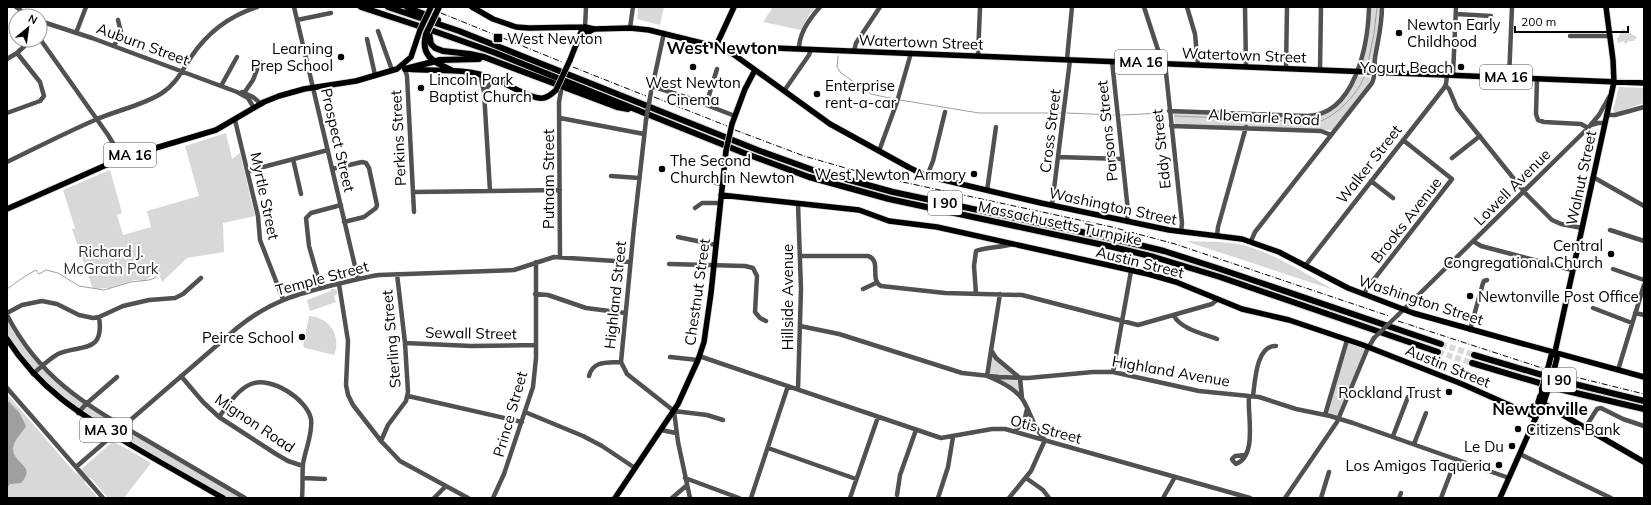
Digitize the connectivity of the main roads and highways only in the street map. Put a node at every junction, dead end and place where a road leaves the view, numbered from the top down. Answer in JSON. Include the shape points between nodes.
{"nodes":[{"id":1,"x":361,"y":7,"type":"edge"},
{"id":2,"x":388,"y":7,"type":"edge"},
{"id":3,"x":407,"y":7,"type":"edge"},
{"id":4,"x":431,"y":7,"type":"edge"},
{"id":5,"x":439,"y":7,"type":"edge"},
{"id":6,"x":472,"y":7,"type":"edge"},
{"id":7,"x":734,"y":7,"type":"edge"},
{"id":8,"x":1606,"y":7,"type":"edge"},
{"id":9,"x":585,"y":27,"type":"junction"},
{"id":10,"x":594,"y":29,"type":"junction"},
{"id":11,"x":428,"y":31,"type":"junction"},
{"id":12,"x":459,"y":31,"type":"junction"},
{"id":13,"x":579,"y":37,"type":"junction"},
{"id":14,"x":716,"y":46,"type":"junction"},
{"id":15,"x":724,"y":49,"type":"junction"},
{"id":16,"x":495,"y":61,"type":"junction"},
{"id":17,"x":434,"y":62,"type":"junction"},
{"id":18,"x":404,"y":67,"type":"junction"},
{"id":19,"x":451,"y":70,"type":"junction"},
{"id":20,"x":755,"y":70,"type":"junction"},
{"id":21,"x":1614,"y":82,"type":"junction"},
{"id":22,"x":1644,"y":83,"type":"edge"},
{"id":23,"x":642,"y":112,"type":"junction"},
{"id":24,"x":721,"y":195,"type":"junction"},
{"id":25,"x":7,"y":209,"type":"edge"},
{"id":26,"x":7,"y":339,"type":"edge"},
{"id":27,"x":1441,"y":344,"type":"tunnel mouth"},
{"id":28,"x":1438,"y":352,"type":"tunnel mouth"},
{"id":29,"x":1554,"y":352,"type":"junction"},
{"id":30,"x":1474,"y":355,"type":"tunnel mouth"},
{"id":31,"x":1472,"y":363,"type":"tunnel mouth"},
{"id":32,"x":1552,"y":365,"type":"junction"},
{"id":33,"x":1644,"y":376,"type":"edge"},
{"id":34,"x":1542,"y":388,"type":"junction"},
{"id":35,"x":1644,"y":401,"type":"edge"},
{"id":36,"x":1544,"y":404,"type":"junction"},
{"id":37,"x":1644,"y":409,"type":"edge"},
{"id":38,"x":1536,"y":416,"type":"junction"},
{"id":39,"x":1644,"y":462,"type":"edge"},
{"id":40,"x":223,"y":498,"type":"edge"},
{"id":41,"x":615,"y":498,"type":"edge"},
{"id":42,"x":1500,"y":498,"type":"edge"}],
"edges":[{"from":1,"to":23,"type":"highway","name":"Massachusetts Turnpike","number":"I 90","via":[[468,43]]},
{"from":2,"to":12,"type":"highway","name":"Massachusetts Turnpike","number":"I 90"},
{"from":3,"to":12,"type":"highway"},
{"from":4,"to":18,"type":"main road","bridge":true,"via":[[412,55]]},
{"from":5,"to":11,"type":"highway","bridge":true},
{"from":6,"to":9,"type":"main road","name":"Washington Street","number":"MA 16","via":[[493,19],[516,27]]},
{"from":7,"to":14,"type":"main road"},
{"from":8,"to":21,"type":"main road","name":"Walnut Street","via":[[1614,63]]},
{"from":9,"to":10,"type":"main road","name":"Washington Street","number":"MA 16"},
{"from":9,"to":13,"type":"main road"},
{"from":10,"to":13,"type":"main road","name":"Washington Street","number":"MA 16"},
{"from":10,"to":14,"type":"main road","name":"Washington Street","number":"MA 16","via":[[630,28],[664,33]]},
{"from":11,"to":16,"type":"highway","via":[[430,43],[437,49]]},
{"from":11,"to":17,"type":"highway","via":[[425,40],[426,51]]},
{"from":12,"to":27,"type":"highway","name":"Massachusetts Turnpike","number":"I 90","via":[[813,170],[900,193],[1164,251]]},
{"from":13,"to":19,"type":"main road","number":"MA 16","bridge":true,"via":[[558,89],[542,98],[480,74]]},
{"from":14,"to":15,"type":"main road","name":"Washington Street","number":"MA 16"},
{"from":15,"to":20,"type":"main road","name":"Washington Street"},
{"from":15,"to":21,"type":"main road","name":"Watertown Street","number":"MA 16","via":[[811,49]]},
{"from":16,"to":17,"type":"highway","via":[[468,58]]},
{"from":16,"to":23,"type":"highway","via":[[617,107]]},
{"from":17,"to":18,"type":"highway"},
{"from":17,"to":19,"type":"highway"},
{"from":18,"to":19,"type":"main road","number":"MA 16","via":[[424,71]]},
{"from":18,"to":25,"type":"main road","number":"MA 16","via":[[353,81],[287,94],[261,104],[210,132],[122,158]]},
{"from":20,"to":24,"type":"main road","name":"Chestnut Street","bridge":true,"via":[[732,124]]},
{"from":20,"to":29,"type":"main road","name":"Washington Street","via":[[830,124],[927,176],[1052,206],[1181,232],[1251,241],[1279,252],[1335,282],[1404,309]]},
{"from":21,"to":22,"type":"main road","name":"Watertown Street","number":"MA 16"},
{"from":21,"to":29,"type":"main road","name":"Walnut Street"},
{"from":23,"to":28,"type":"highway","name":"Massachusetts Turnpike","number":"I 90","via":[[770,164],[836,185],[896,201],[1160,259]]},
{"from":24,"to":38,"type":"main road","name":"Austin Street","via":[[859,210],[889,221],[922,225],[1014,244],[1163,278],[1251,312],[1289,320],[1368,347]]},
{"from":24,"to":41,"type":"main road","name":"Chestnut Street","via":[[706,328],[699,358],[674,410]]},
{"from":26,"to":40,"type":"main road","number":"MA 30","via":[[33,374],[78,413]]},
{"from":29,"to":32,"type":"main road","name":"Walnut Street","via":[[1557,358]]},
{"from":29,"to":33,"type":"main road","name":"Washington Street"},
{"from":30,"to":35,"type":"highway","number":"I 90","via":[[1573,384]]},
{"from":31,"to":37,"type":"highway","number":"I 90","via":[[1563,390]]},
{"from":32,"to":34,"type":"main road","name":"Walnut Street","bridge":true},
{"from":32,"to":36,"type":"main road","name":"Walnut Street","bridge":true},
{"from":34,"to":36,"type":"main road","via":[[1541,399]]},
{"from":34,"to":38,"type":"main road","name":"Walnut Street"},
{"from":36,"to":38,"type":"main road","name":"Walnut Street"},
{"from":36,"to":39,"type":"main road"},
{"from":38,"to":42,"type":"main road","name":"Walnut Street"}]}
